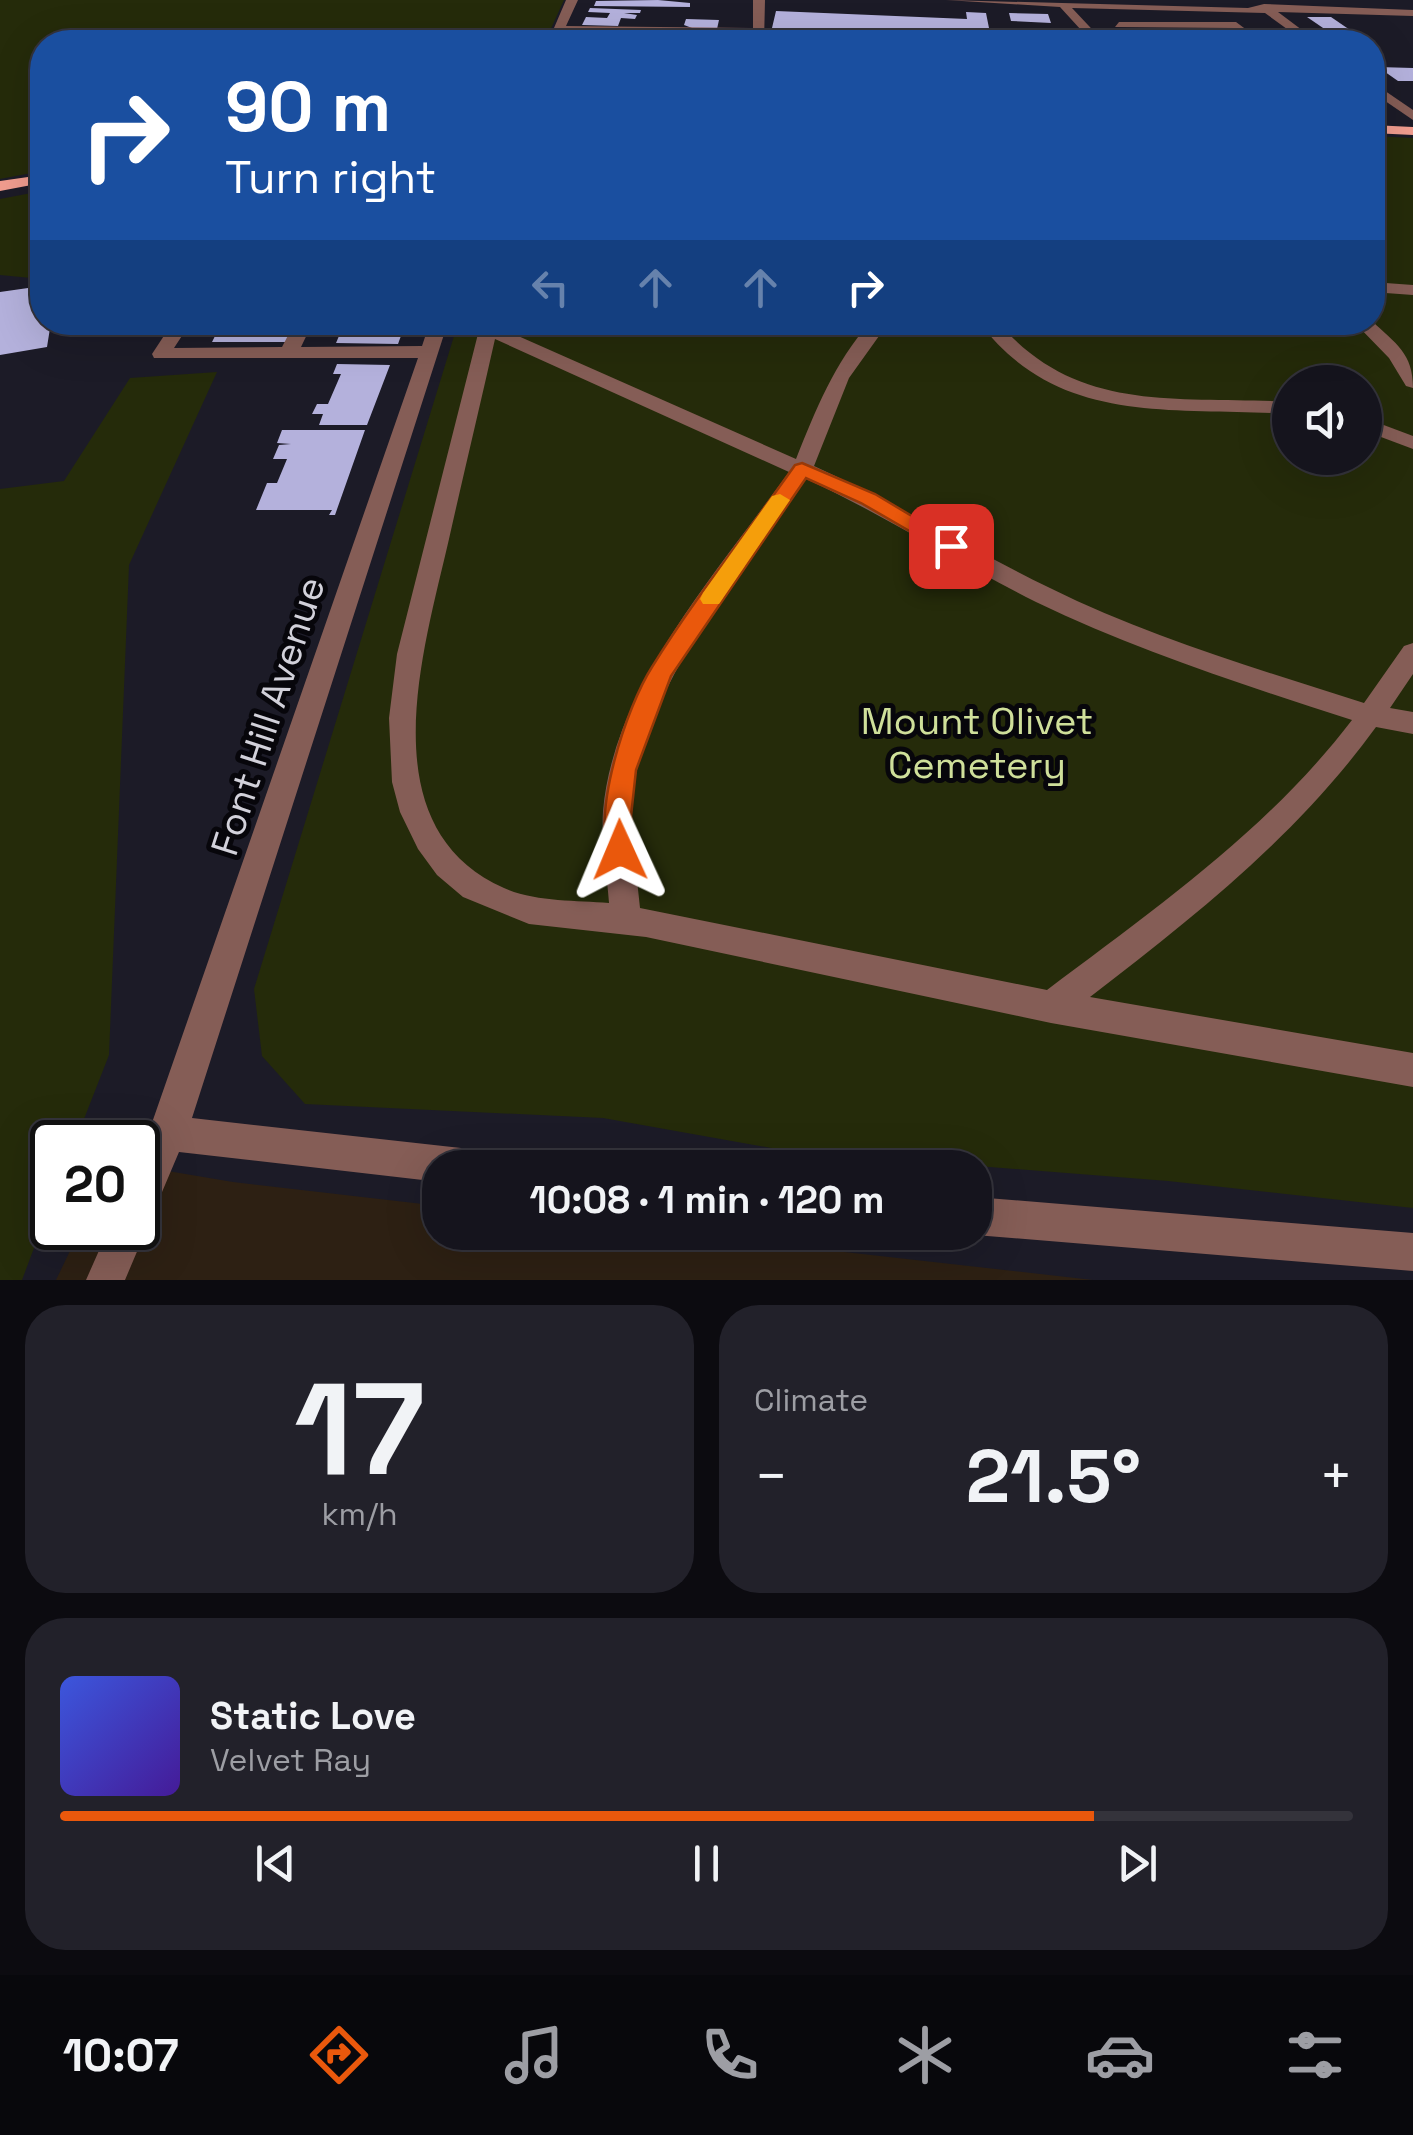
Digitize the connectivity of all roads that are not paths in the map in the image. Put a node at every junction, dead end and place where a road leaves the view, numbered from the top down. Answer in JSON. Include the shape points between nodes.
{"nodes":[{"id":1,"x":572,"y":0,"type":"edge"},
{"id":2,"x":759,"y":0,"type":"edge"},
{"id":3,"x":952,"y":0,"type":"edge"},
{"id":4,"x":1254,"y":0,"type":"edge"},
{"id":5,"x":1062,"y":2,"type":"edge"},
{"id":6,"x":1159,"y":4,"type":"edge"},
{"id":7,"x":1267,"y":10,"type":"junction"},
{"id":8,"x":1413,"y":13,"type":"edge"},
{"id":9,"x":1119,"y":26,"type":"dead end"},
{"id":10,"x":558,"y":29,"type":"joint"},
{"id":11,"x":583,"y":30,"type":"edge"},
{"id":12,"x":758,"y":30,"type":"edge"},
{"id":13,"x":1087,"y":30,"type":"edge"},
{"id":14,"x":1241,"y":30,"type":"edge"},
{"id":15,"x":1295,"y":30,"type":"edge"},
{"id":16,"x":1385,"y":96,"type":"edge"},
{"id":17,"x":1413,"y":116,"type":"edge"},
{"id":18,"x":1385,"y":130,"type":"edge"},
{"id":19,"x":1413,"y":131,"type":"edge"},
{"id":20,"x":30,"y":181,"type":"edge"},
{"id":21,"x":0,"y":186,"type":"edge"},
{"id":22,"x":1385,"y":288,"type":"edge"},
{"id":23,"x":1413,"y":290,"type":"edge"},
{"id":24,"x":174,"y":335,"type":"edge"},
{"id":25,"x":298,"y":335,"type":"edge"},
{"id":26,"x":434,"y":335,"type":"edge"},
{"id":27,"x":487,"y":335,"type":"edge"},
{"id":28,"x":509,"y":335,"type":"edge"},
{"id":29,"x":869,"y":335,"type":"edge"},
{"id":30,"x":998,"y":335,"type":"edge"},
{"id":31,"x":1376,"y":335,"type":"edge"},
{"id":32,"x":429,"y":352,"type":"junction"},
{"id":33,"x":289,"y":353,"type":"junction"},
{"id":34,"x":1413,"y":382,"type":"edge"},
{"id":35,"x":1272,"y":407,"type":"edge"},
{"id":36,"x":1382,"y":431,"type":"edge"},
{"id":37,"x":1413,"y":443,"type":"edge"},
{"id":38,"x":802,"y":469,"type":"junction"},
{"id":39,"x":1413,"y":653,"type":"edge"},
{"id":40,"x":1372,"y":716,"type":"junction"},
{"id":41,"x":1413,"y":722,"type":"edge"},
{"id":42,"x":626,"y":920,"type":"junction"},
{"id":43,"x":1051,"y":1007,"type":"junction"},
{"id":44,"x":1413,"y":1070,"type":"edge"},
{"id":45,"x":169,"y":1132,"type":"junction"},
{"id":46,"x":160,"y":1153,"type":"edge"},
{"id":47,"x":422,"y":1161,"type":"edge"},
{"id":48,"x":992,"y":1217,"type":"edge"},
{"id":49,"x":118,"y":1250,"type":"edge"},
{"id":50,"x":1413,"y":1252,"type":"edge"},
{"id":51,"x":105,"y":1280,"type":"edge"}],
"edges":[{"from":1,"to":10,"type":"street"},
{"from":2,"to":12,"type":"street"},
{"from":3,"to":5,"type":"street"},
{"from":4,"to":7,"type":"street"},
{"from":5,"to":6,"type":"street"},
{"from":5,"to":13,"type":"street"},
{"from":6,"to":7,"type":"street"},
{"from":7,"to":8,"type":"street"},
{"from":7,"to":15,"type":"street"},
{"from":9,"to":14,"type":"street"},
{"from":10,"to":11,"type":"street"},
{"from":16,"to":17,"type":"street"},
{"from":18,"to":19,"type":"main road"},
{"from":20,"to":21,"type":"main road"},
{"from":22,"to":23,"type":"street"},
{"from":24,"to":33,"type":"street","via":[[162,354]]},
{"from":25,"to":33,"type":"street"},
{"from":26,"to":32,"type":"street","name":"Font Hill Avenue"},
{"from":27,"to":42,"type":"street","via":[[400,704],[408,791],[420,828],[472,886],[506,904],[548,914]]},
{"from":28,"to":38,"type":"street"},
{"from":29,"to":38,"type":"street","via":[[839,378]]},
{"from":30,"to":35,"type":"street","via":[[1028,364],[1090,392],[1153,404]]},
{"from":31,"to":34,"type":"street"},
{"from":32,"to":33,"type":"street"},
{"from":32,"to":45,"type":"street","name":"Font Hill Avenue"},
{"from":36,"to":37,"type":"street"},
{"from":38,"to":40,"type":"street","via":[[1113,627]]},
{"from":38,"to":42,"type":"street","via":[[660,674],[636,730],[618,816]]},
{"from":39,"to":40,"type":"street"},
{"from":40,"to":41,"type":"street"},
{"from":40,"to":43,"type":"street","via":[[1286,816]]},
{"from":42,"to":43,"type":"street"},
{"from":43,"to":44,"type":"street"},
{"from":45,"to":46,"type":"street","name":"Font Hill Avenue"},
{"from":45,"to":47,"type":"street"},
{"from":48,"to":50,"type":"street"},
{"from":49,"to":51,"type":"street"}]}
